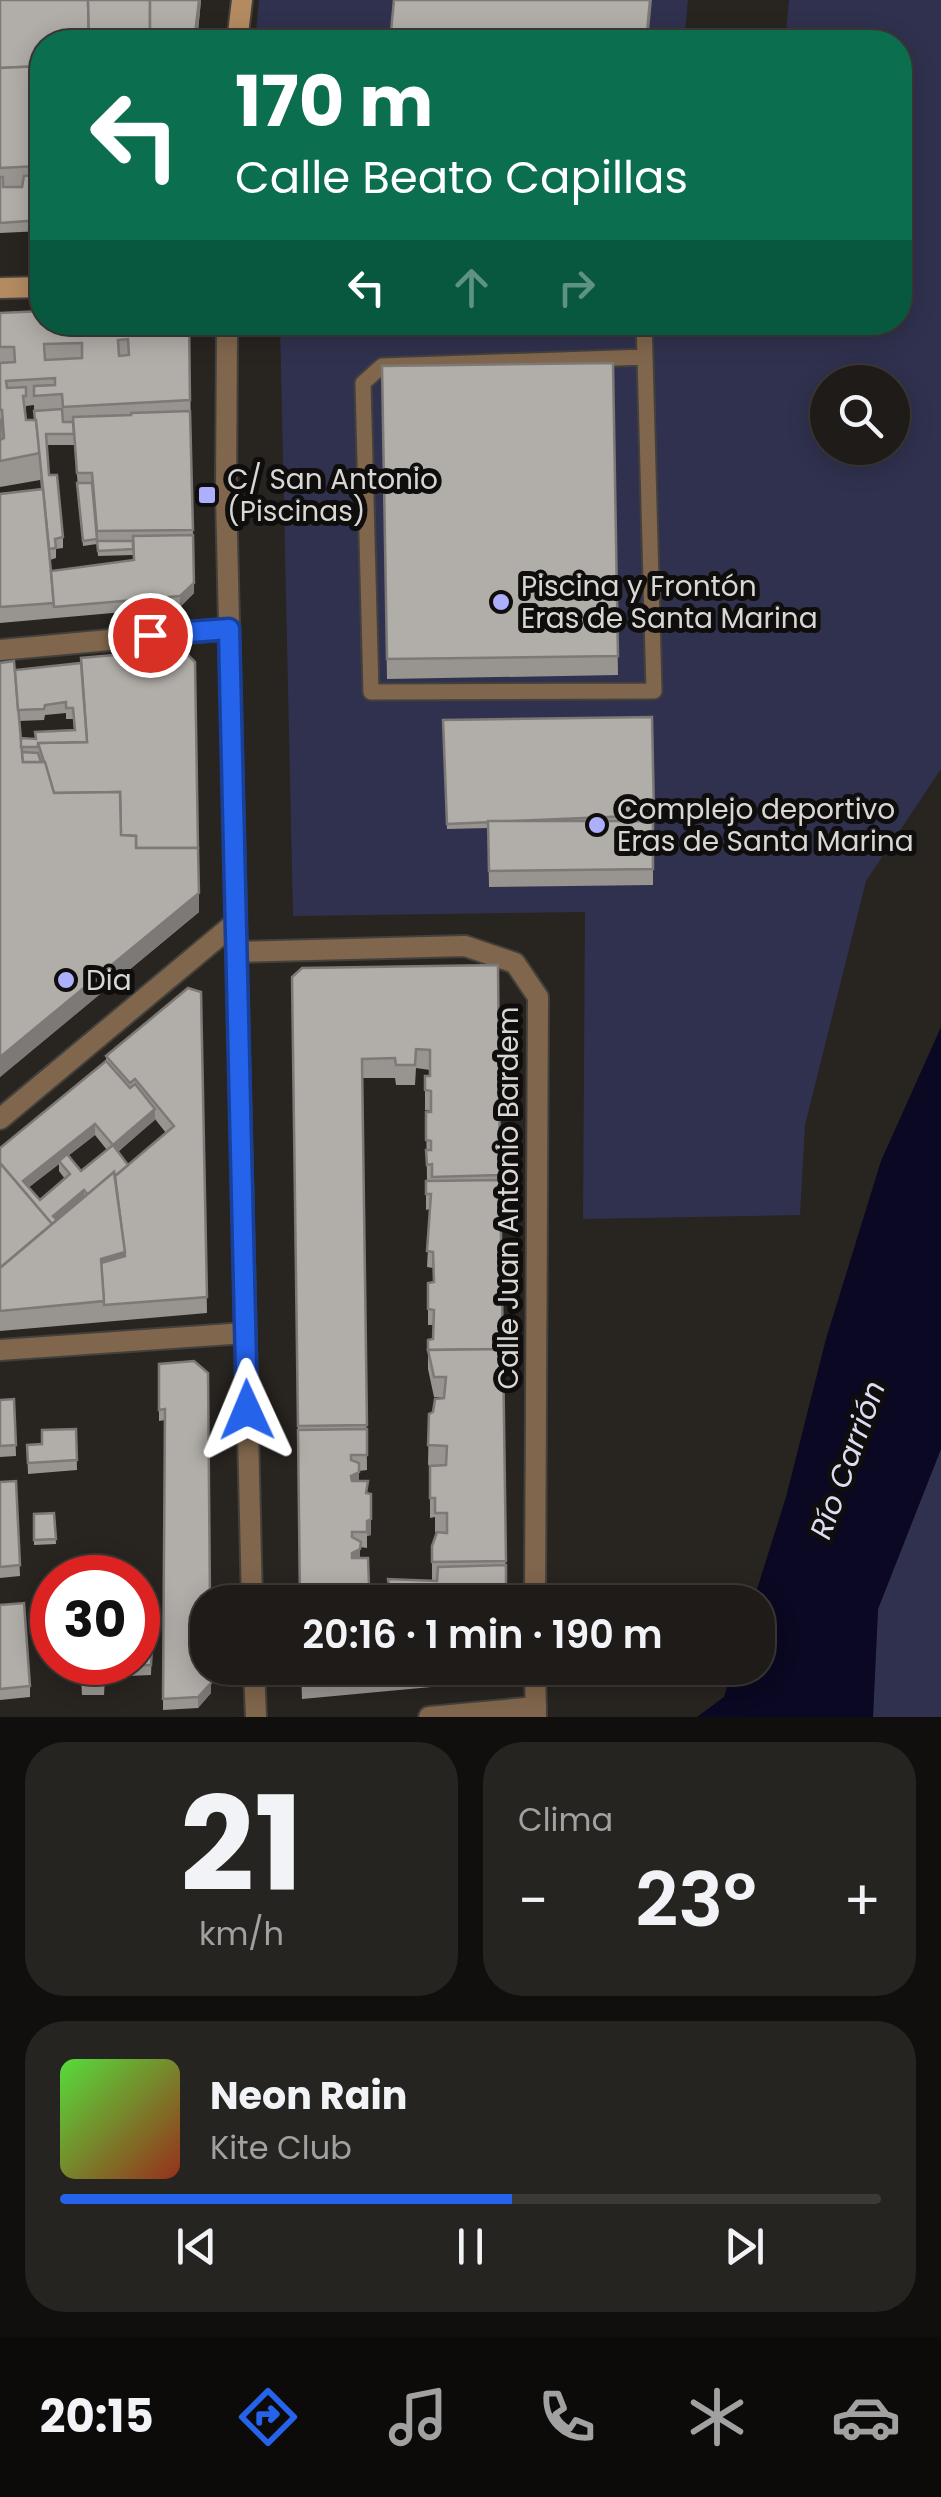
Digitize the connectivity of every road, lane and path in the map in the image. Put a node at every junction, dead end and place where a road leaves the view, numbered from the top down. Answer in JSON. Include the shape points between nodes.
{"nodes":[{"id":1,"x":242,"y":0,"type":"edge"},
{"id":2,"x":238,"y":30,"type":"edge"},
{"id":3,"x":30,"y":287,"type":"edge"},
{"id":4,"x":0,"y":288,"type":"edge"},
{"id":5,"x":226,"y":335,"type":"edge"},
{"id":6,"x":644,"y":335,"type":"edge"},
{"id":7,"x":645,"y":358,"type":"junction"},
{"id":8,"x":229,"y":629,"type":"junction"},
{"id":9,"x":0,"y":650,"type":"edge"},
{"id":10,"x":235,"y":923,"type":"junction"},
{"id":11,"x":236,"y":952,"type":"junction"},
{"id":12,"x":0,"y":1119,"type":"edge"},
{"id":13,"x":245,"y":1333,"type":"junction"},
{"id":14,"x":0,"y":1350,"type":"edge"},
{"id":15,"x":252,"y":1585,"type":"edge"},
{"id":16,"x":535,"y":1585,"type":"edge"},
{"id":17,"x":255,"y":1685,"type":"edge"},
{"id":18,"x":535,"y":1685,"type":"edge"},
{"id":19,"x":536,"y":1712,"type":"edge"},
{"id":20,"x":256,"y":1717,"type":"edge"},
{"id":21,"x":430,"y":1717,"type":"edge"}],
"edges":[{"from":1,"to":2,"type":"main road"},
{"from":3,"to":4,"type":"main road"},
{"from":5,"to":8,"type":"street"},
{"from":6,"to":7,"type":"lane"},
{"from":7,"to":7,"type":"lane","via":[[382,366],[363,383],[372,692],[654,691]]},
{"from":8,"to":9,"type":"street"},
{"from":8,"to":10,"type":"street"},
{"from":10,"to":11,"type":"street"},
{"from":10,"to":12,"type":"street"},
{"from":11,"to":13,"type":"street"},
{"from":11,"to":16,"type":"street","name":"Calle Juan Antonio Bardem","via":[[466,946],[514,963],[538,997]]},
{"from":13,"to":14,"type":"street"},
{"from":13,"to":15,"type":"street"},
{"from":17,"to":20,"type":"street"},
{"from":18,"to":19,"type":"street"},
{"from":19,"to":21,"type":"street"}]}
